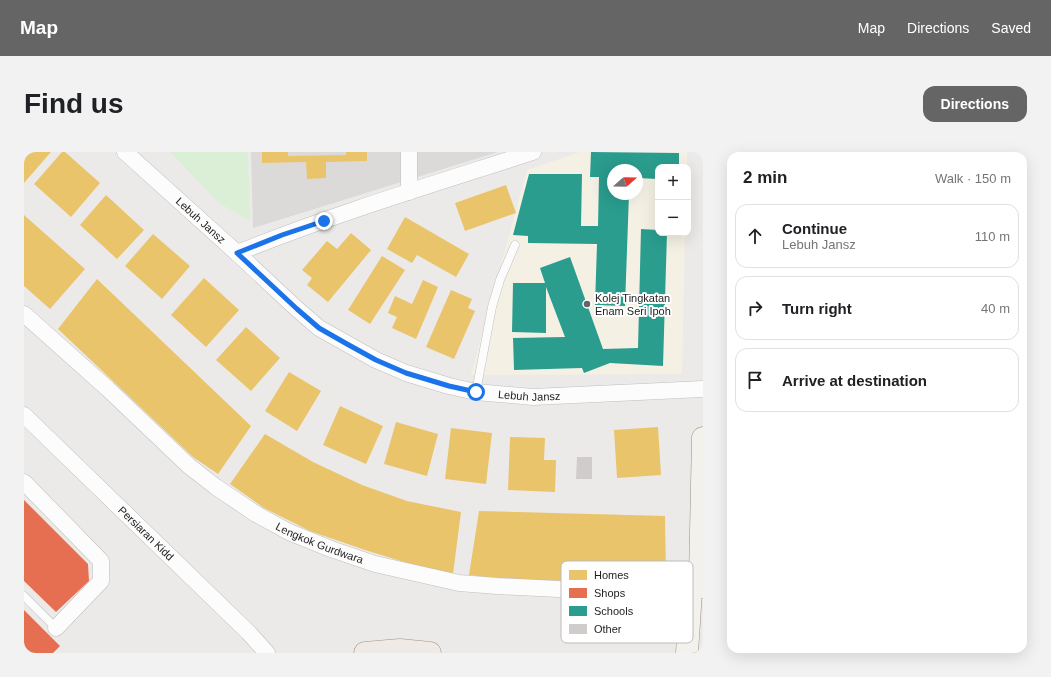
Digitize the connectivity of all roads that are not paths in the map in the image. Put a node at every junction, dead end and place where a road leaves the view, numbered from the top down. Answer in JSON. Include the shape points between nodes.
{"nodes":[{"id":1,"x":125,"y":152,"type":"edge"},
{"id":2,"x":409,"y":152,"type":"edge"},
{"id":3,"x":533,"y":152,"type":"edge"},
{"id":4,"x":409,"y":192,"type":"junction"},
{"id":5,"x":515,"y":245,"type":"dead end"},
{"id":6,"x":237,"y":253,"type":"junction"},
{"id":7,"x":24,"y":314,"type":"edge"},
{"id":8,"x":703,"y":389,"type":"edge"},
{"id":9,"x":476,"y":392,"type":"junction"},
{"id":10,"x":24,"y":415,"type":"edge"},
{"id":11,"x":703,"y":438,"type":"edge"},
{"id":12,"x":24,"y":482,"type":"edge"},
{"id":13,"x":698,"y":585,"type":"edge"},
{"id":14,"x":561,"y":589,"type":"edge"},
{"id":15,"x":24,"y":596,"type":"edge"},
{"id":16,"x":693,"y":616,"type":"edge"},
{"id":17,"x":56,"y":628,"type":"joint"},
{"id":18,"x":689,"y":643,"type":"edge"},
{"id":19,"x":267,"y":653,"type":"edge"},
{"id":20,"x":365,"y":653,"type":"edge"},
{"id":21,"x":430,"y":653,"type":"edge"},
{"id":22,"x":687,"y":653,"type":"edge"}],
"edges":[{"from":1,"to":6,"type":"street","name":"Lebuh Jansz"},
{"from":2,"to":4,"type":"street"},
{"from":3,"to":4,"type":"street"},
{"from":4,"to":6,"type":"street"},
{"from":5,"to":9,"type":"lane","via":[[492,307]]},
{"from":6,"to":9,"type":"street","name":"Lebuh Jansz","via":[[319,328],[376,360],[406,373]]},
{"from":7,"to":14,"type":"street","name":"Lengkok Gurdwara","via":[[189,466],[256,514],[289,532],[375,564],[459,583]]},
{"from":8,"to":9,"type":"street","name":"Lebuh Jansz","via":[[533,397]]},
{"from":10,"to":19,"type":"street","name":"Persiaran Kidd"},
{"from":11,"to":13,"type":"street"},
{"from":12,"to":17,"type":"street","via":[[101,561],[101,581]]},
{"from":13,"to":16,"type":"street"},
{"from":15,"to":17,"type":"lane"},
{"from":18,"to":22,"type":"street"},
{"from":20,"to":21,"type":"main road","via":[[400,650]]}]}
